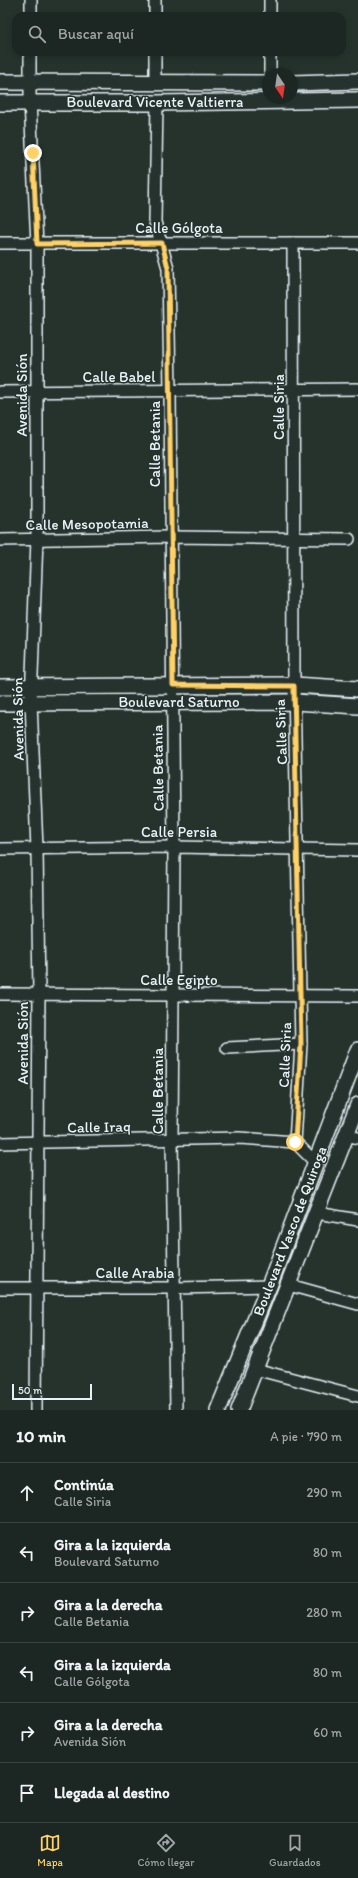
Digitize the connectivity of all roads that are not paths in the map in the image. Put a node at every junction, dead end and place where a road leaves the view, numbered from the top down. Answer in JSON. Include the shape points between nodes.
{"nodes":[{"id":1,"x":31,"y":0,"type":"edge"},
{"id":2,"x":155,"y":0,"type":"edge"},
{"id":3,"x":270,"y":0,"type":"edge"},
{"id":4,"x":31,"y":12,"type":"edge"},
{"id":5,"x":155,"y":12,"type":"edge"},
{"id":6,"x":270,"y":12,"type":"edge"},
{"id":7,"x":30,"y":56,"type":"edge"},
{"id":8,"x":155,"y":56,"type":"edge"},
{"id":9,"x":270,"y":56,"type":"edge"},
{"id":10,"x":270,"y":68,"type":"edge"},
{"id":11,"x":358,"y":81,"type":"edge"},
{"id":12,"x":0,"y":82,"type":"edge"},
{"id":13,"x":31,"y":82,"type":"junction"},
{"id":14,"x":155,"y":83,"type":"junction"},
{"id":15,"x":262,"y":83,"type":"edge"},
{"id":16,"x":298,"y":83,"type":"edge"},
{"id":17,"x":358,"y":100,"type":"edge"},
{"id":18,"x":30,"y":102,"type":"junction"},
{"id":19,"x":0,"y":103,"type":"edge"},
{"id":20,"x":157,"y":103,"type":"junction"},
{"id":21,"x":0,"y":243,"type":"edge"},
{"id":22,"x":162,"y":243,"type":"junction"},
{"id":23,"x":293,"y":243,"type":"junction"},
{"id":24,"x":358,"y":243,"type":"edge"},
{"id":25,"x":37,"y":244,"type":"junction"},
{"id":26,"x":358,"y":389,"type":"edge"},
{"id":27,"x":294,"y":390,"type":"junction"},
{"id":28,"x":0,"y":392,"type":"edge"},
{"id":29,"x":37,"y":392,"type":"junction"},
{"id":30,"x":170,"y":392,"type":"junction"},
{"id":31,"x":171,"y":537,"type":"junction"},
{"id":32,"x":37,"y":539,"type":"junction"},
{"id":33,"x":294,"y":539,"type":"junction"},
{"id":34,"x":349,"y":539,"type":"dead end"},
{"id":35,"x":0,"y":540,"type":"edge"},
{"id":36,"x":173,"y":685,"type":"junction"},
{"id":37,"x":294,"y":686,"type":"junction"},
{"id":38,"x":0,"y":687,"type":"edge"},
{"id":39,"x":32,"y":687,"type":"junction"},
{"id":40,"x":358,"y":689,"type":"edge"},
{"id":41,"x":173,"y":701,"type":"junction"},
{"id":42,"x":31,"y":702,"type":"junction"},
{"id":43,"x":295,"y":702,"type":"junction"},
{"id":44,"x":0,"y":703,"type":"edge"},
{"id":45,"x":358,"y":706,"type":"edge"},
{"id":46,"x":174,"y":847,"type":"junction"},
{"id":47,"x":0,"y":848,"type":"edge"},
{"id":48,"x":299,"y":848,"type":"junction"},
{"id":49,"x":37,"y":849,"type":"junction"},
{"id":50,"x":358,"y":850,"type":"edge"},
{"id":51,"x":0,"y":994,"type":"edge"},
{"id":52,"x":39,"y":994,"type":"junction"},
{"id":53,"x":173,"y":995,"type":"junction"},
{"id":54,"x":301,"y":995,"type":"junction"},
{"id":55,"x":358,"y":996,"type":"edge"},
{"id":56,"x":301,"y":1044,"type":"junction"},
{"id":57,"x":227,"y":1048,"type":"dead end"},
{"id":58,"x":358,"y":1050,"type":"edge"},
{"id":59,"x":358,"y":1105,"type":"edge"},
{"id":60,"x":352,"y":1137,"type":"edge"},
{"id":61,"x":172,"y":1140,"type":"junction"},
{"id":62,"x":295,"y":1142,"type":"junction"},
{"id":63,"x":0,"y":1143,"type":"edge"},
{"id":64,"x":38,"y":1143,"type":"junction"},
{"id":65,"x":316,"y":1163,"type":"junction"},
{"id":66,"x":316,"y":1213,"type":"junction"},
{"id":67,"x":358,"y":1220,"type":"edge"},
{"id":68,"x":289,"y":1285,"type":"junction"},
{"id":69,"x":270,"y":1286,"type":"junction"},
{"id":70,"x":0,"y":1288,"type":"edge"},
{"id":71,"x":38,"y":1288,"type":"junction"},
{"id":72,"x":175,"y":1288,"type":"junction"},
{"id":73,"x":358,"y":1304,"type":"edge"},
{"id":74,"x":256,"y":1368,"type":"junction"},
{"id":75,"x":358,"y":1396,"type":"edge"},
{"id":76,"x":36,"y":1410,"type":"edge"},
{"id":77,"x":176,"y":1410,"type":"edge"},
{"id":78,"x":218,"y":1410,"type":"edge"},
{"id":79,"x":239,"y":1410,"type":"edge"}],
"edges":[{"from":1,"to":4,"type":"street"},
{"from":2,"to":5,"type":"street"},
{"from":3,"to":6,"type":"street"},
{"from":7,"to":13,"type":"street","name":"Avenida Sión"},
{"from":8,"to":14,"type":"street"},
{"from":9,"to":10,"type":"street"},
{"from":11,"to":16,"type":"street"},
{"from":12,"to":13,"type":"street","name":"Boulevard Vicente Valtierra"},
{"from":13,"to":14,"type":"street","name":"Boulevard Vicente Valtierra"},
{"from":13,"to":18,"type":"street","name":"Avenida Sión"},
{"from":14,"to":15,"type":"street","name":"Boulevard Vicente Valtierra"},
{"from":17,"to":20,"type":"street","name":"Boulevard Vicente Valtierra"},
{"from":18,"to":19,"type":"street","name":"Boulevard Vicente Valtierra"},
{"from":18,"to":20,"type":"street","name":"Boulevard Vicente Valtierra"},
{"from":18,"to":25,"type":"street","name":"Avenida Sión"},
{"from":20,"to":22,"type":"street","name":"Calle Betania","via":[[155,222]]},
{"from":21,"to":25,"type":"street","name":"Calle Gólgota"},
{"from":22,"to":23,"type":"street","name":"Calle Gólgota"},
{"from":22,"to":25,"type":"street","name":"Calle Gólgota"},
{"from":22,"to":30,"type":"street","name":"Calle Betania","via":[[168,268]]},
{"from":23,"to":24,"type":"street","name":"Calle Gólgota"},
{"from":23,"to":27,"type":"street","name":"Calle Siria"},
{"from":25,"to":29,"type":"street","name":"Avenida Sión"},
{"from":26,"to":27,"type":"street","name":"Calle Babel"},
{"from":27,"to":30,"type":"street","name":"Calle Babel"},
{"from":27,"to":33,"type":"street","name":"Calle Siria"},
{"from":28,"to":29,"type":"street","name":"Calle Babel"},
{"from":29,"to":30,"type":"street","name":"Calle Babel"},
{"from":29,"to":32,"type":"street","name":"Avenida Sión"},
{"from":30,"to":31,"type":"street","name":"Calle Betania"},
{"from":31,"to":32,"type":"street","name":"Calle Mesopotamia"},
{"from":31,"to":33,"type":"street","name":"Calle Mesopotamia"},
{"from":31,"to":36,"type":"street","name":"Calle Betania"},
{"from":32,"to":35,"type":"street","name":"Calle Mesopotamia"},
{"from":32,"to":39,"type":"street","name":"Avenida Sión"},
{"from":33,"to":34,"type":"street","name":"Calle Mesopotamia"},
{"from":33,"to":37,"type":"street","name":"Calle Siria"},
{"from":36,"to":37,"type":"street","name":"Boulevard Saturno"},
{"from":36,"to":39,"type":"street","name":"Boulevard Saturno"},
{"from":36,"to":41,"type":"street","name":"Calle Betania"},
{"from":37,"to":40,"type":"street","name":"Boulevard Saturno"},
{"from":37,"to":43,"type":"street","name":"Calle Siria"},
{"from":38,"to":39,"type":"street","name":"Boulevard Saturno"},
{"from":39,"to":42,"type":"street","name":"Avenida Sión"},
{"from":41,"to":42,"type":"street","name":"Boulevard Saturno"},
{"from":41,"to":43,"type":"street","name":"Boulevard Saturno"},
{"from":41,"to":46,"type":"street","name":"Calle Betania"},
{"from":42,"to":44,"type":"street","name":"Boulevard Saturno"},
{"from":42,"to":49,"type":"street","name":"Avenida Sión"},
{"from":43,"to":45,"type":"street","name":"Boulevard Saturno"},
{"from":43,"to":48,"type":"street","name":"Calle Siria"},
{"from":46,"to":48,"type":"street","name":"Calle Persia"},
{"from":46,"to":49,"type":"street","name":"Calle Persia"},
{"from":46,"to":53,"type":"street","name":"Calle Betania"},
{"from":47,"to":49,"type":"street","name":"Calle Persia"},
{"from":48,"to":50,"type":"street","name":"Calle Persia"},
{"from":48,"to":54,"type":"street","name":"Calle Siria"},
{"from":49,"to":52,"type":"street","name":"Avenida Sión"},
{"from":51,"to":52,"type":"street","name":"Calle Egipto"},
{"from":52,"to":53,"type":"street","name":"Calle Egipto"},
{"from":52,"to":64,"type":"street","name":"Avenida Sión"},
{"from":53,"to":54,"type":"street","name":"Calle Egipto"},
{"from":53,"to":61,"type":"street","name":"Calle Betania"},
{"from":54,"to":55,"type":"street","name":"Calle Egipto"},
{"from":54,"to":56,"type":"street","name":"Calle Siria"},
{"from":56,"to":57,"type":"street"},
{"from":56,"to":62,"type":"street","name":"Calle Siria"},
{"from":58,"to":65,"type":"street","name":"Boulevard Vasco de Quiroga"},
{"from":59,"to":60,"type":"street","name":"Boulevard Vasco de Quiroga"},
{"from":60,"to":66,"type":"street","name":"Boulevard Vasco de Quiroga"},
{"from":61,"to":62,"type":"street","name":"Calle Iraq","via":[[239,1138]]},
{"from":61,"to":64,"type":"street","name":"Calle Iraq"},
{"from":61,"to":72,"type":"street","name":"Calle Betania"},
{"from":62,"to":65,"type":"street"},
{"from":63,"to":64,"type":"street","name":"Calle Iraq"},
{"from":64,"to":71,"type":"street","name":"Avenida Sión"},
{"from":65,"to":69,"type":"street","name":"Boulevard Vasco de Quiroga"},
{"from":66,"to":67,"type":"street"},
{"from":66,"to":68,"type":"street","name":"Boulevard Vasco de Quiroga"},
{"from":68,"to":73,"type":"street"},
{"from":68,"to":74,"type":"street","name":"Boulevard Vasco de Quiroga"},
{"from":69,"to":72,"type":"street","name":"Calle Arabia"},
{"from":69,"to":78,"type":"street","name":"Boulevard Vasco de Quiroga"},
{"from":70,"to":71,"type":"street","name":"Calle Arabia"},
{"from":71,"to":72,"type":"street","name":"Calle Arabia"},
{"from":71,"to":76,"type":"street","name":"Avenida Sión"},
{"from":72,"to":77,"type":"street","name":"Calle Betania"},
{"from":74,"to":75,"type":"street"},
{"from":74,"to":79,"type":"street","name":"Boulevard Vasco de Quiroga"}]}
